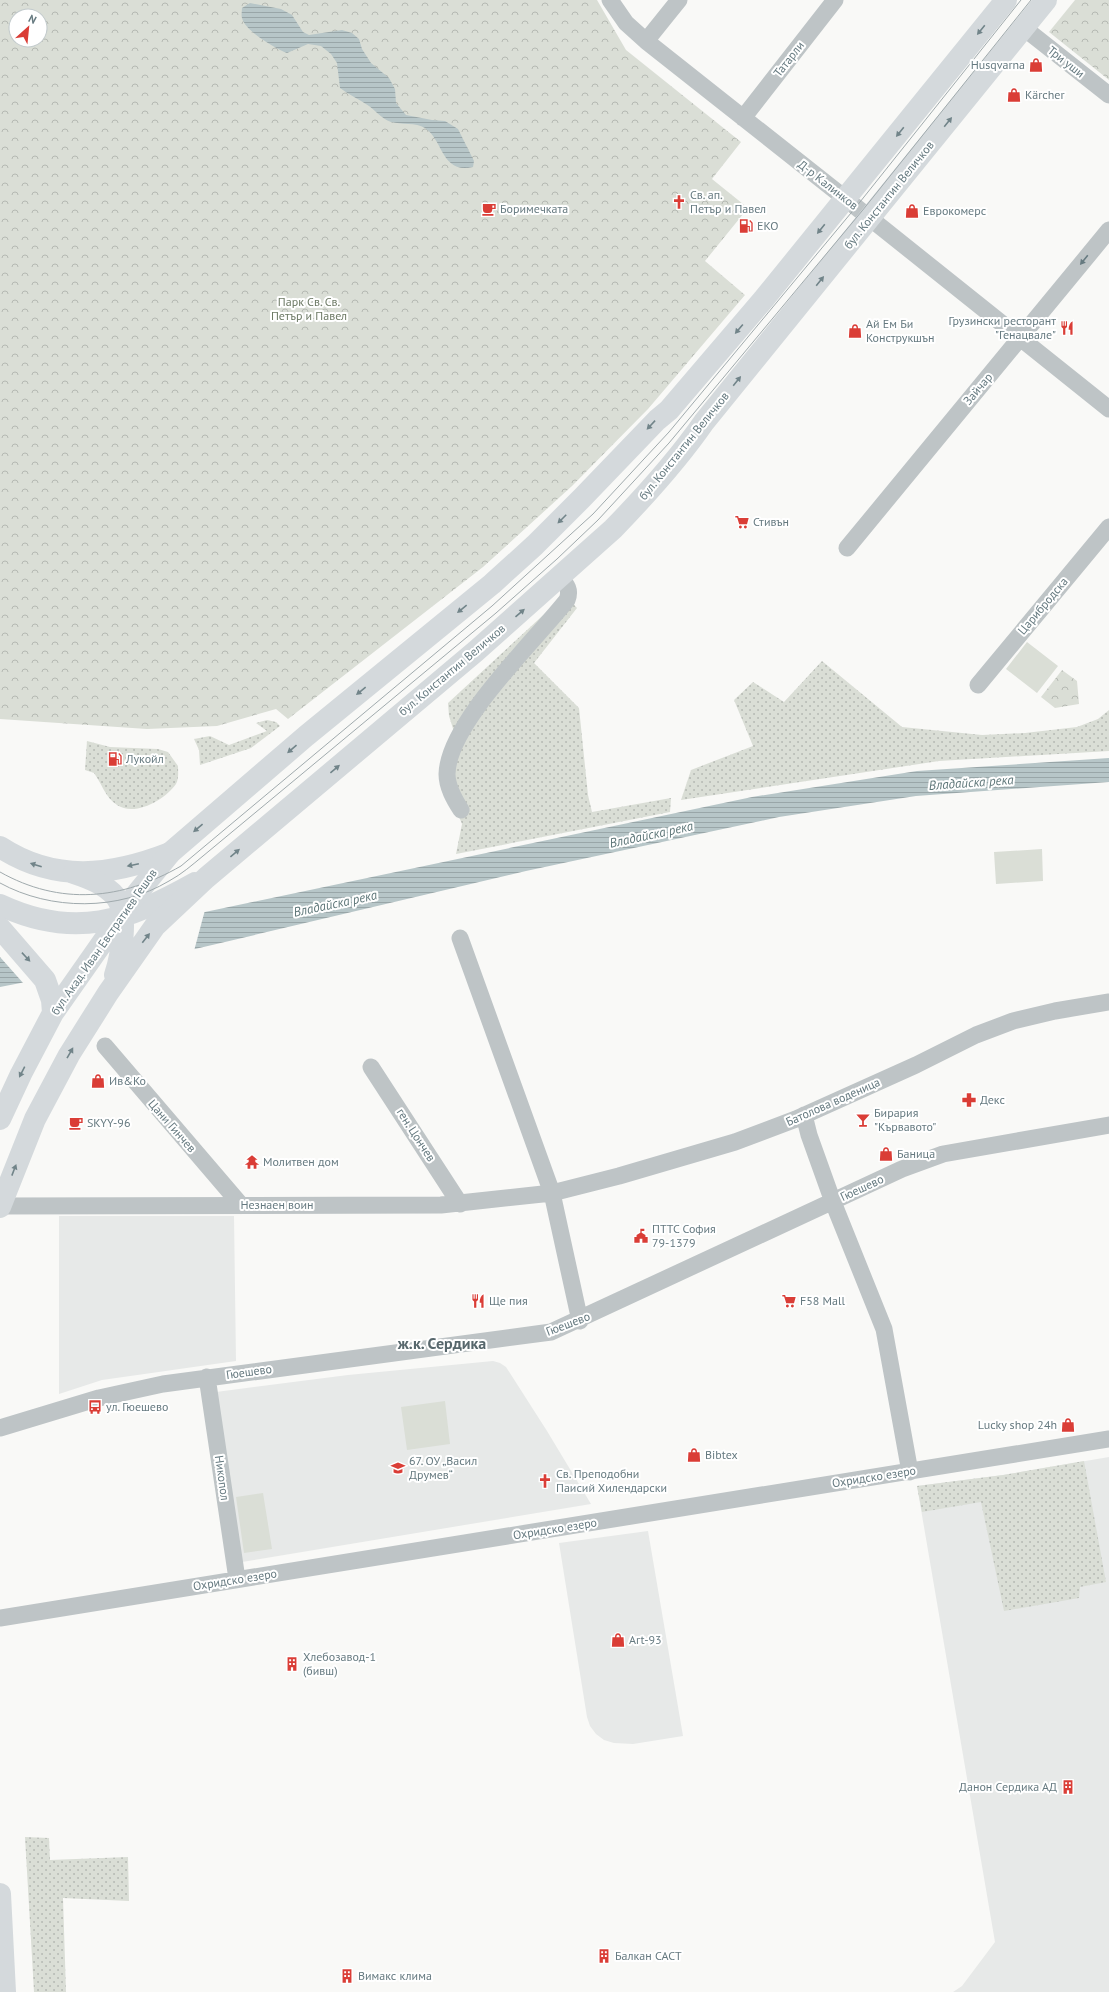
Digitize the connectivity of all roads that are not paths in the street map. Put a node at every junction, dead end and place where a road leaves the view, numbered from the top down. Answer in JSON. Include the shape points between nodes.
{"nodes":[{"id":1,"x":610,"y":0,"type":"edge"},
{"id":2,"x":679,"y":0,"type":"edge"},
{"id":3,"x":835,"y":0,"type":"edge"},
{"id":4,"x":1046,"y":0,"type":"edge"},
{"id":5,"x":998,"y":3,"type":"edge"},
{"id":6,"x":1024,"y":28,"type":"junction"},
{"id":7,"x":646,"y":41,"type":"junction"},
{"id":8,"x":1109,"y":95,"type":"edge"},
{"id":9,"x":743,"y":118,"type":"junction"},
{"id":10,"x":846,"y":198,"type":"junction"},
{"id":11,"x":871,"y":218,"type":"junction"},
{"id":12,"x":1109,"y":230,"type":"edge"},
{"id":13,"x":1020,"y":338,"type":"junction"},
{"id":14,"x":1109,"y":410,"type":"edge"},
{"id":15,"x":1109,"y":527,"type":"edge"},
{"id":16,"x":847,"y":548,"type":"dead end"},
{"id":17,"x":560,"y":577,"type":"junction"},
{"id":18,"x":978,"y":685,"type":"dead end"},
{"id":19,"x":461,"y":810,"type":"dead end"},
{"id":20,"x":0,"y":847,"type":"edge"},
{"id":21,"x":170,"y":853,"type":"junction"},
{"id":22,"x":74,"y":873,"type":"junction"},
{"id":23,"x":206,"y":878,"type":"junction"},
{"id":24,"x":0,"y":905,"type":"edge"},
{"id":25,"x":122,"y":916,"type":"junction"},
{"id":26,"x":0,"y":928,"type":"edge"},
{"id":27,"x":460,"y":938,"type":"dead end"},
{"id":28,"x":108,"y":993,"type":"junction"},
{"id":29,"x":1109,"y":1002,"type":"edge"},
{"id":30,"x":53,"y":1013,"type":"junction"},
{"id":31,"x":104,"y":1046,"type":"dead end"},
{"id":32,"x":371,"y":1067,"type":"dead end"},
{"id":33,"x":804,"y":1115,"type":"junction"},
{"id":34,"x":0,"y":1119,"type":"edge"},
{"id":35,"x":1109,"y":1125,"type":"edge"},
{"id":36,"x":552,"y":1193,"type":"junction"},
{"id":37,"x":833,"y":1202,"type":"junction"},
{"id":38,"x":460,"y":1204,"type":"junction"},
{"id":39,"x":241,"y":1205,"type":"junction"},
{"id":40,"x":0,"y":1207,"type":"edge"},
{"id":41,"x":580,"y":1320,"type":"junction"},
{"id":42,"x":207,"y":1377,"type":"junction"},
{"id":43,"x":0,"y":1428,"type":"edge"},
{"id":44,"x":1109,"y":1439,"type":"edge"},
{"id":45,"x":910,"y":1472,"type":"junction"},
{"id":46,"x":237,"y":1579,"type":"junction"},
{"id":47,"x":0,"y":1618,"type":"edge"},
{"id":48,"x":0,"y":1894,"type":"edge"},
{"id":49,"x":5,"y":1992,"type":"edge"}],
"edges":[{"from":1,"to":7,"type":"street","name":"Д-р Калинков","via":[[626,23]]},
{"from":2,"to":7,"type":"street"},
{"from":3,"to":9,"type":"street","name":"Татарли"},
{"from":4,"to":6,"type":"main road","name":"бул. Константин Величков"},
{"from":5,"to":10,"type":"main road","one_way":true},
{"from":6,"to":8,"type":"street","name":"Три уши"},
{"from":11,"to":6,"type":"main road","name":"бул. Константин Величков","one_way":true},
{"from":7,"to":9,"type":"street","name":"Д-р Калинков"},
{"from":9,"to":10,"type":"street","name":"Д-р Калинков"},
{"from":10,"to":11,"type":"street","name":"Д-р Калинков"},
{"from":10,"to":21,"type":"main road","one_way":true,"via":[[669,410],[535,545],[492,584],[306,736]]},
{"from":11,"to":13,"type":"street","name":"Д-р Калинков"},
{"from":17,"to":11,"type":"main road","name":"бул. Константин Величков","one_way":true,"via":[[638,513],[704,422]]},
{"from":12,"to":13,"type":"street","name":"Зайчар","one_way":true},
{"from":13,"to":14,"type":"street","name":"Д-р Калинков"},
{"from":13,"to":16,"type":"street","name":"Зайчар"},
{"from":15,"to":18,"type":"street","name":"Царибродска"},
{"from":17,"to":19,"type":"street","via":[[568,587],[567,600],[470,717],[454,746],[447,773],[448,785]]},
{"from":23,"to":17,"type":"main road","name":"бул. Константин Величков","one_way":true},
{"from":22,"to":20,"type":"main road","one_way":true,"via":[[27,863]]},
{"from":21,"to":22,"type":"main road","one_way":true,"via":[[129,866]]},
{"from":21,"to":25,"type":"main road","name":"бул. Акад. Иван Евстратиев Гешов","via":[[152,873]]},
{"from":22,"to":25,"type":"main road","via":[[90,878],[111,892],[118,901]]},
{"from":23,"to":25,"type":"main road","via":[[156,904]]},
{"from":28,"to":23,"type":"main road","one_way":true,"via":[[155,926]]},
{"from":24,"to":25,"type":"main road","via":[[24,916],[68,924],[94,924]]},
{"from":25,"to":28,"type":"main road","via":[[124,927],[121,952]]},
{"from":25,"to":30,"type":"main road","name":"бул. Акад. Иван Евстратиев Гешов"},
{"from":26,"to":30,"type":"main road","one_way":true,"via":[[45,980],[52,1000]]},
{"from":27,"to":36,"type":"street"},
{"from":40,"to":28,"type":"main road","one_way":true,"via":[[35,1119],[69,1055]]},
{"from":29,"to":33,"type":"street","name":"Батолова воденица","via":[[1013,1021]]},
{"from":30,"to":34,"type":"main road","name":"бул. Акад. Иван Евстратиев Гешов","one_way":true},
{"from":31,"to":39,"type":"street","name":"Цани Гинчев"},
{"from":32,"to":38,"type":"street","name":"ген. Цончев"},
{"from":33,"to":36,"type":"street","name":"Батолова воденица","via":[[735,1142]]},
{"from":33,"to":37,"type":"street"},
{"from":35,"to":37,"type":"street","name":"Гюешево","via":[[943,1154],[902,1169]]},
{"from":36,"to":38,"type":"street","name":"Незнаен воин"},
{"from":36,"to":41,"type":"street"},
{"from":37,"to":41,"type":"street","name":"Гюешево"},
{"from":37,"to":45,"type":"street","via":[[884,1329]]},
{"from":38,"to":39,"type":"street","name":"Незнаен воин"},
{"from":39,"to":40,"type":"street","name":"Незнаен воин"},
{"from":41,"to":42,"type":"street","name":"Гюешево","via":[[538,1335]]},
{"from":42,"to":43,"type":"street","name":"Гюешево","via":[[99,1398]]},
{"from":42,"to":46,"type":"street","name":"Никопол"},
{"from":44,"to":45,"type":"street","name":"Охридско езеро"},
{"from":45,"to":46,"type":"street","name":"Охридско езеро"},
{"from":46,"to":47,"type":"street","name":"Охридско езеро"},
{"from":48,"to":49,"type":"main road"}]}
